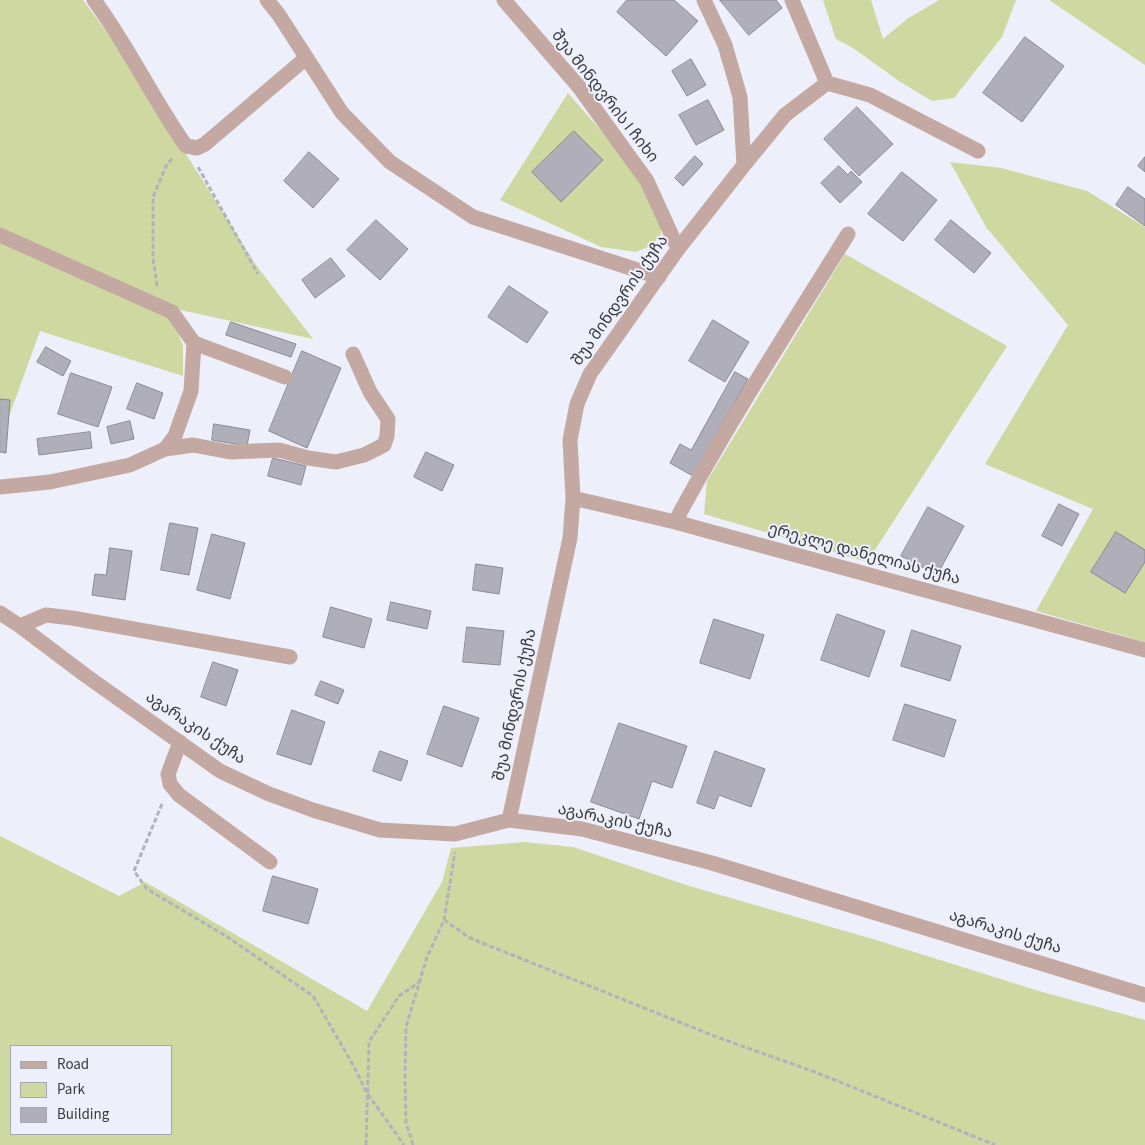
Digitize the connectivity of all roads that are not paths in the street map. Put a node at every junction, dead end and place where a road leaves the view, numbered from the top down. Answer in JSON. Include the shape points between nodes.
{"nodes":[{"id":1,"x":94,"y":0,"type":"edge"},
{"id":2,"x":267,"y":0,"type":"edge"},
{"id":3,"x":504,"y":0,"type":"edge"},
{"id":4,"x":704,"y":0,"type":"edge"},
{"id":5,"x":792,"y":0,"type":"edge"},
{"id":6,"x":306,"y":58,"type":"junction"},
{"id":7,"x":828,"y":83,"type":"junction"},
{"id":8,"x":978,"y":151,"type":"dead end"},
{"id":9,"x":744,"y":165,"type":"junction"},
{"id":10,"x":848,"y":234,"type":"dead end"},
{"id":11,"x":0,"y":235,"type":"edge"},
{"id":12,"x":678,"y":249,"type":"junction"},
{"id":13,"x":659,"y":277,"type":"junction"},
{"id":14,"x":194,"y":342,"type":"junction"},
{"id":15,"x":353,"y":354,"type":"dead end"},
{"id":16,"x":286,"y":377,"type":"dead end"},
{"id":17,"x":165,"y":449,"type":"junction"},
{"id":18,"x":0,"y":487,"type":"edge"},
{"id":19,"x":573,"y":498,"type":"junction"},
{"id":20,"x":675,"y":522,"type":"junction"},
{"id":21,"x":0,"y":613,"type":"edge"},
{"id":22,"x":20,"y":626,"type":"junction"},
{"id":23,"x":1145,"y":650,"type":"edge"},
{"id":24,"x":290,"y":657,"type":"dead end"},
{"id":25,"x":180,"y":742,"type":"junction"},
{"id":26,"x":509,"y":820,"type":"junction"},
{"id":27,"x":270,"y":862,"type":"dead end"},
{"id":28,"x":1145,"y":995,"type":"edge"}],
"edges":[{"from":1,"to":6,"type":"street","via":[[186,146],[197,148],[205,144]]},
{"from":2,"to":6,"type":"street"},
{"from":3,"to":12,"type":"street","name":"შუა მინდვრის I ჩიხი","via":[[579,87],[647,181]]},
{"from":4,"to":9,"type":"street","via":[[725,45],[740,97]]},
{"from":5,"to":7,"type":"street"},
{"from":6,"to":13,"type":"street","via":[[342,113],[390,162],[473,217]]},
{"from":7,"to":8,"type":"street","via":[[870,95]]},
{"from":7,"to":9,"type":"street","name":"შუა მინდვრის ქუჩა","via":[[785,115]]},
{"from":9,"to":12,"type":"street","name":"შუა მინდვრის ქუჩა"},
{"from":10,"to":20,"type":"street"},
{"from":11,"to":14,"type":"street","via":[[172,312]]},
{"from":12,"to":13,"type":"street","name":"შუა მინდვრის ქუჩა"},
{"from":13,"to":19,"type":"street","name":"შუა მინდვრის ქუჩა","via":[[590,374],[577,404],[570,440]]},
{"from":14,"to":16,"type":"street"},
{"from":14,"to":17,"type":"street","via":[[190,391],[175,436]]},
{"from":15,"to":17,"type":"street","via":[[370,392],[388,419],[384,445],[336,462],[279,450],[230,452],[193,445]]},
{"from":17,"to":18,"type":"street","via":[[130,465],[50,482]]},
{"from":19,"to":20,"type":"street","name":"ერეკლე დანელიას ქუჩა"},
{"from":19,"to":26,"type":"street","name":"შუა მინდვრის ქუჩა","via":[[570,538]]},
{"from":20,"to":23,"type":"street","name":"ერეკლე დანელიას ქუჩა"},
{"from":21,"to":22,"type":"street","name":"აგარაკის ქუჩა"},
{"from":22,"to":24,"type":"street","via":[[46,616],[63,617]]},
{"from":22,"to":25,"type":"street","name":"აგარაკის ქუჩა"},
{"from":25,"to":26,"type":"street","name":"აგარაკის ქუჩა","via":[[220,771],[269,794],[380,830],[455,834]]},
{"from":25,"to":27,"type":"street","via":[[168,774],[170,784]]},
{"from":26,"to":28,"type":"street","name":"აგარაკის ქუჩა","via":[[582,829],[712,863]]}]}
